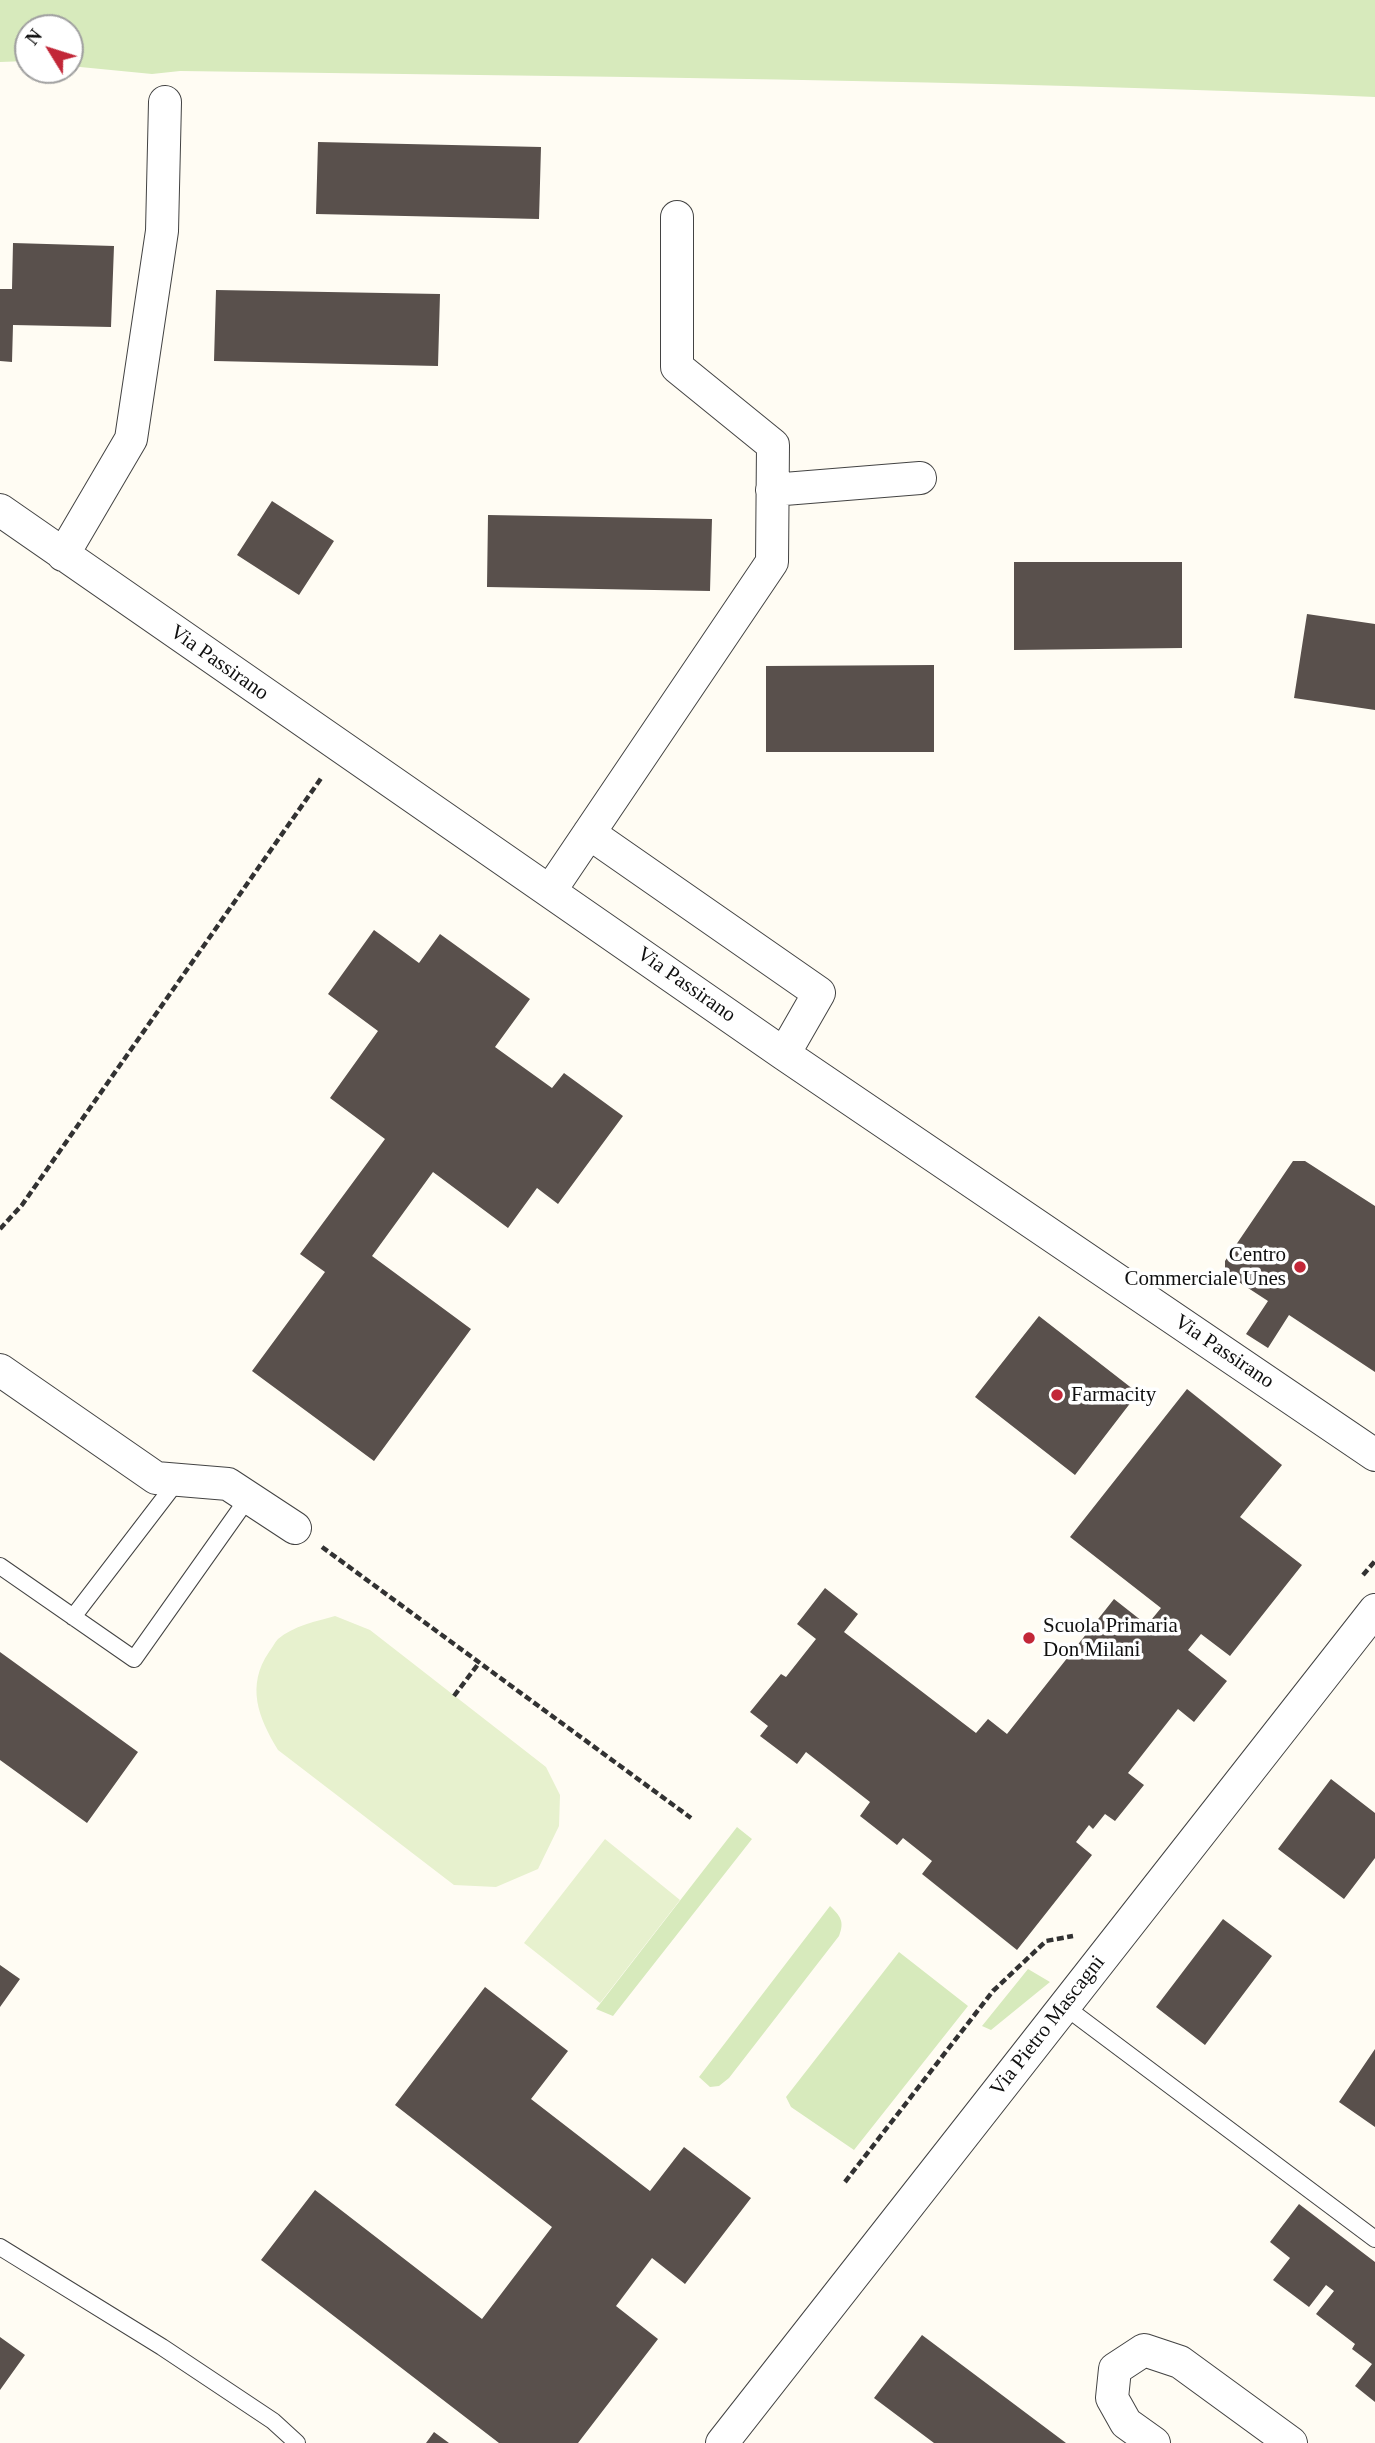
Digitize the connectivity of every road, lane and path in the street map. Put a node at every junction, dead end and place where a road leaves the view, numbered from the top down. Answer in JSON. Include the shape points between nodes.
{"nodes":[{"id":1,"x":165,"y":102,"type":"dead end"},
{"id":2,"x":677,"y":217,"type":"dead end"},
{"id":3,"x":920,"y":478,"type":"dead end"},
{"id":4,"x":772,"y":490,"type":"junction"},
{"id":5,"x":0,"y":510,"type":"edge"},
{"id":6,"x":63,"y":555,"type":"junction"},
{"id":7,"x":342,"y":749,"type":"junction"},
{"id":8,"x":589,"y":832,"type":"junction"},
{"id":9,"x":550,"y":891,"type":"junction"},
{"id":10,"x":784,"y":1054,"type":"junction"},
{"id":11,"x":0,"y":1230,"type":"edge"},
{"id":12,"x":0,"y":1370,"type":"edge"},
{"id":13,"x":1375,"y":1455,"type":"edge"},
{"id":14,"x":178,"y":1480,"type":"junction"},
{"id":15,"x":248,"y":1498,"type":"junction"},
{"id":16,"x":295,"y":1528,"type":"joint"},
{"id":17,"x":1375,"y":1561,"type":"edge"},
{"id":18,"x":0,"y":1566,"type":"edge"},
{"id":19,"x":1358,"y":1582,"type":"dead end"},
{"id":20,"x":1375,"y":1610,"type":"edge"},
{"id":21,"x":73,"y":1617,"type":"junction"},
{"id":22,"x":479,"y":1663,"type":"junction"},
{"id":23,"x":454,"y":1696,"type":"dead end"},
{"id":24,"x":691,"y":1818,"type":"dead end"},
{"id":25,"x":1078,"y":1936,"type":"dead end"},
{"id":26,"x":1064,"y":2006,"type":"junction"},
{"id":27,"x":845,"y":2182,"type":"dead end"},
{"id":28,"x":1375,"y":2239,"type":"edge"},
{"id":29,"x":0,"y":2247,"type":"edge"},
{"id":30,"x":297,"y":2443,"type":"edge"},
{"id":31,"x":722,"y":2443,"type":"edge"},
{"id":32,"x":1154,"y":2443,"type":"edge"},
{"id":33,"x":1291,"y":2443,"type":"edge"}],
"edges":[{"from":1,"to":6,"type":"street","via":[[162,231],[131,439]]},
{"from":2,"to":4,"type":"street","via":[[677,367],[773,445]]},
{"from":3,"to":4,"type":"street"},
{"from":4,"to":8,"type":"street","via":[[772,562]]},
{"from":5,"to":6,"type":"street","name":"Via Passirano"},
{"from":6,"to":7,"type":"street","name":"Via Passirano"},
{"from":7,"to":9,"type":"street","name":"Via Passirano"},
{"from":7,"to":11,"type":"path"},
{"from":8,"to":9,"type":"street"},
{"from":8,"to":10,"type":"street","via":[[819,993]]},
{"from":9,"to":10,"type":"street","name":"Via Passirano"},
{"from":10,"to":13,"type":"street","name":"Via Passirano"},
{"from":12,"to":14,"type":"street","via":[[156,1478]]},
{"from":14,"to":15,"type":"street","via":[[228,1484]]},
{"from":14,"to":21,"type":"lane"},
{"from":15,"to":16,"type":"street"},
{"from":15,"to":21,"type":"lane","via":[[134,1660]]},
{"from":16,"to":22,"type":"path"},
{"from":17,"to":19,"type":"path"},
{"from":18,"to":21,"type":"lane"},
{"from":20,"to":26,"type":"street","name":"Via Pietro Mascagni"},
{"from":22,"to":23,"type":"path"},
{"from":22,"to":24,"type":"path"},
{"from":25,"to":27,"type":"path","via":[[1046,1941],[993,1991]]},
{"from":26,"to":28,"type":"lane"},
{"from":26,"to":31,"type":"street","name":"Via Pietro Mascagni"},
{"from":29,"to":30,"type":"lane","via":[[162,2347],[273,2421]]},
{"from":32,"to":33,"type":"street","via":[[1126,2423],[1112,2398],[1115,2368],[1144,2350],[1180,2362]]}]}
